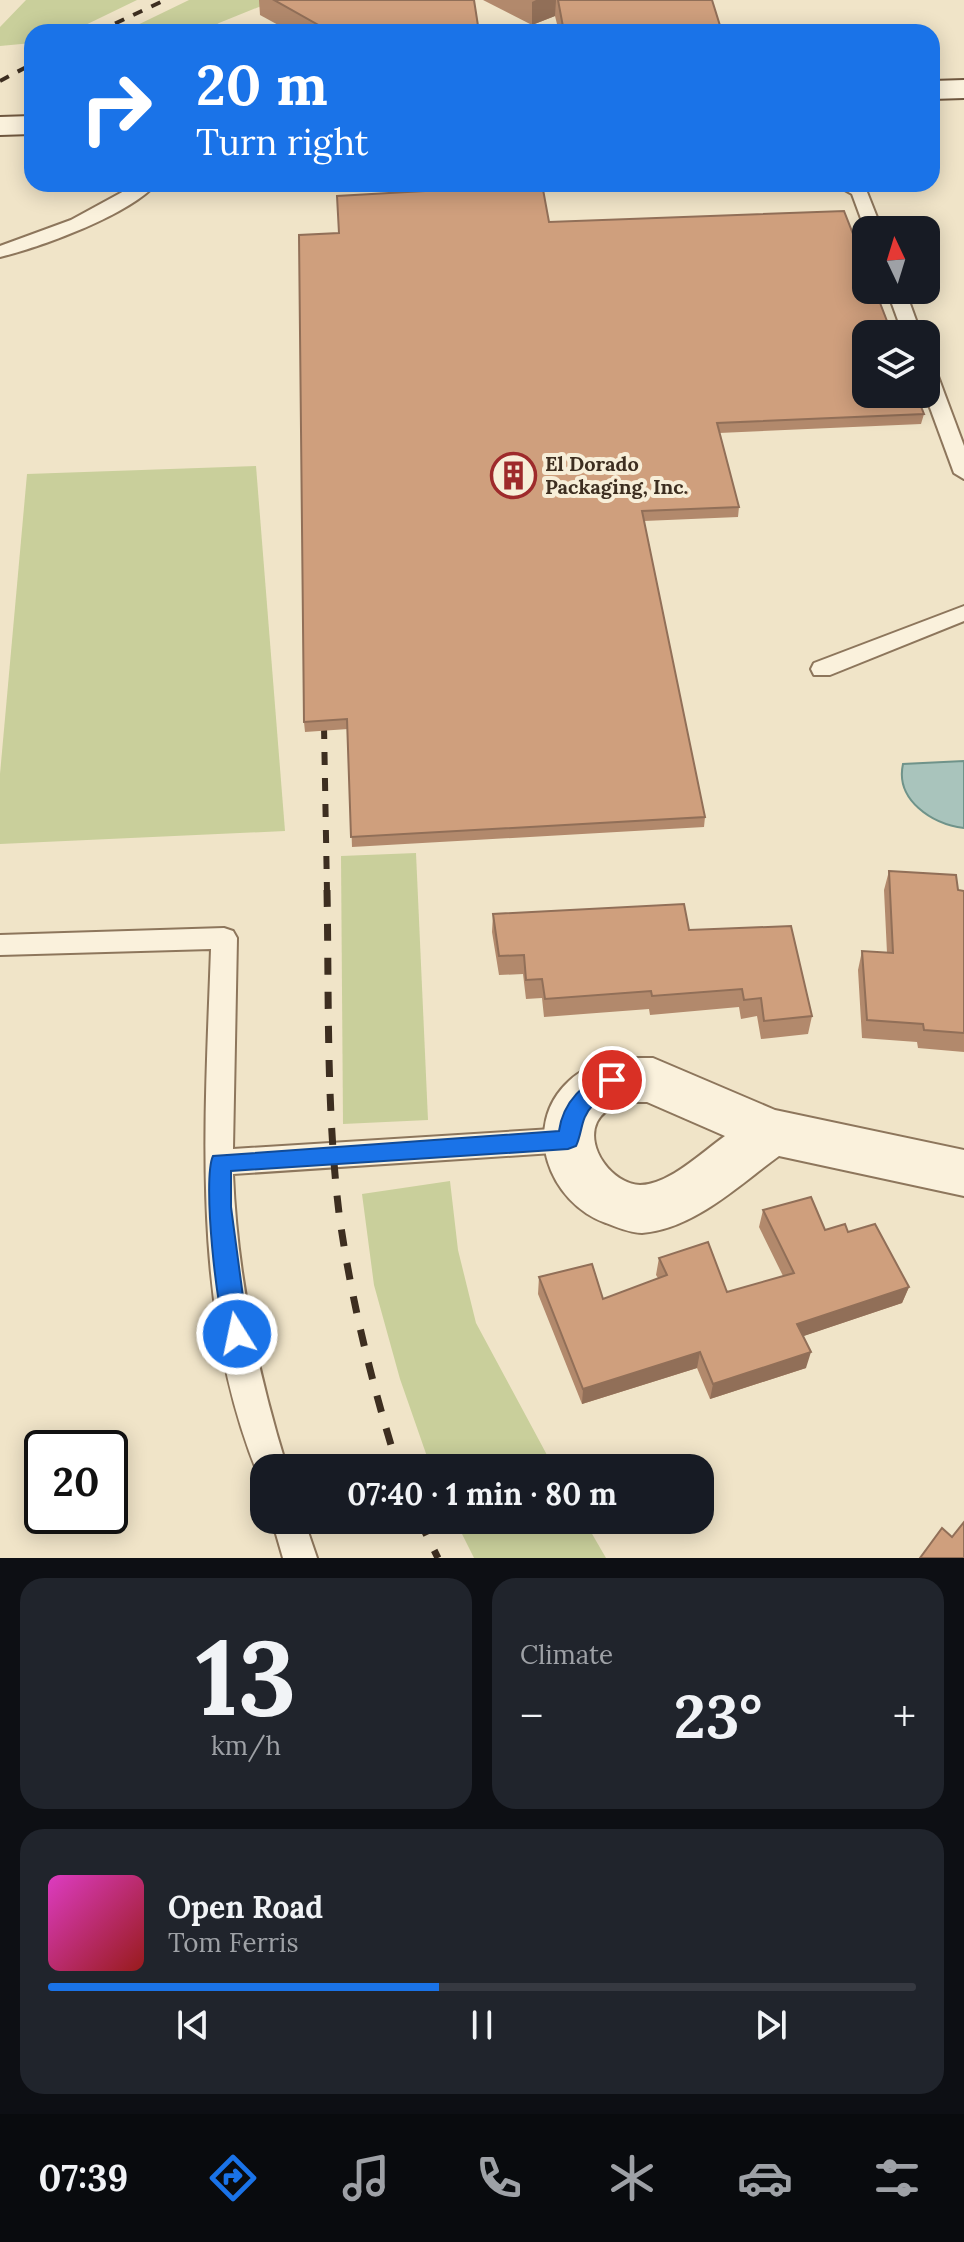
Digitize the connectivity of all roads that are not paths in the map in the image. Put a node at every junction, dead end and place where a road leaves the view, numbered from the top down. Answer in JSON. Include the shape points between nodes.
{"nodes":[{"id":1,"x":964,"y":89,"type":"edge"},
{"id":2,"x":940,"y":90,"type":"edge"},
{"id":3,"x":24,"y":125,"type":"edge"},
{"id":4,"x":0,"y":126,"type":"edge"},
{"id":5,"x":137,"y":192,"type":"edge"},
{"id":6,"x":859,"y":192,"type":"edge"},
{"id":7,"x":868,"y":216,"type":"edge"},
{"id":8,"x":0,"y":252,"type":"edge"},
{"id":9,"x":940,"y":408,"type":"edge"},
{"id":10,"x":964,"y":473,"type":"edge"},
{"id":11,"x":964,"y":613,"type":"edge"},
{"id":12,"x":822,"y":669,"type":"dead end"},
{"id":13,"x":0,"y":945,"type":"edge"},
{"id":14,"x":772,"y":1132,"type":"junction"},
{"id":15,"x":568,"y":1140,"type":"junction"},
{"id":16,"x":220,"y":1162,"type":"junction"},
{"id":17,"x":964,"y":1173,"type":"edge"},
{"id":18,"x":267,"y":1454,"type":"edge"},
{"id":19,"x":292,"y":1534,"type":"edge"},
{"id":20,"x":300,"y":1558,"type":"edge"}],
"edges":[{"from":1,"to":2,"type":"street"},
{"from":3,"to":4,"type":"street"},
{"from":5,"to":8,"type":"lane","via":[[56,236]]},
{"from":6,"to":7,"type":"lane"},
{"from":9,"to":10,"type":"lane"},
{"from":11,"to":12,"type":"lane"},
{"from":13,"to":16,"type":"lane","via":[[224,938]]},
{"from":14,"to":15,"type":"street","via":[[653,1080],[612,1080],[587,1096],[572,1116]]},
{"from":14,"to":15,"type":"street","via":[[694,1188],[640,1209],[611,1201],[591,1186],[575,1166]]},
{"from":14,"to":17,"type":"street"},
{"from":15,"to":16,"type":"lane"},
{"from":16,"to":18,"type":"lane","via":[[231,1307]]},
{"from":19,"to":20,"type":"lane"}]}
